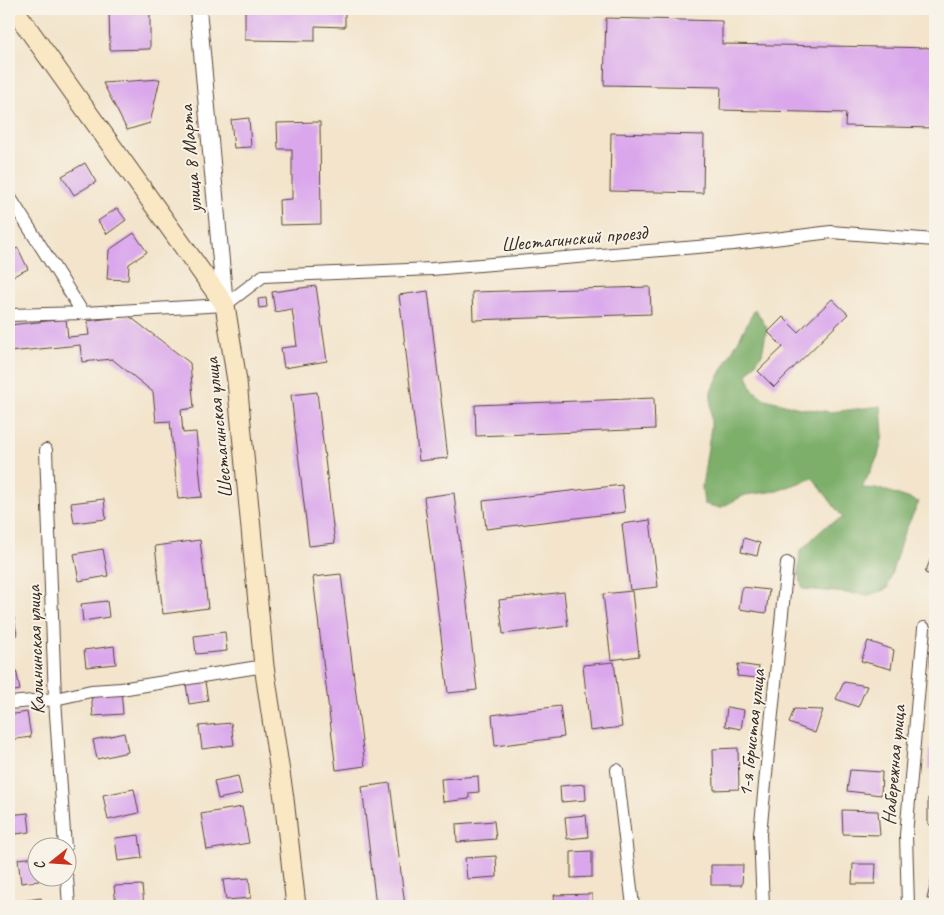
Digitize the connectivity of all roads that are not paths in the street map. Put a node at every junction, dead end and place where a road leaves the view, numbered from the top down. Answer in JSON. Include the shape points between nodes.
{"nodes":[{"id":1,"x":14,"y":9,"type":"edge"},
{"id":2,"x":198,"y":9,"type":"edge"},
{"id":3,"x":9,"y":196,"type":"edge"},
{"id":4,"x":935,"y":240,"type":"edge"},
{"id":5,"x":225,"y":305,"type":"junction"},
{"id":6,"x":83,"y":313,"type":"junction"},
{"id":7,"x":9,"y":315,"type":"edge"},
{"id":8,"x":46,"y":450,"type":"dead end"},
{"id":9,"x":787,"y":563,"type":"dead end"},
{"id":10,"x":924,"y":628,"type":"dead end"},
{"id":11,"x":264,"y":666,"type":"junction"},
{"id":12,"x":55,"y":699,"type":"junction"},
{"id":13,"x":9,"y":703,"type":"edge"},
{"id":14,"x":617,"y":770,"type":"dead end"},
{"id":15,"x":64,"y":838,"type":"edge"},
{"id":16,"x":68,"y":888,"type":"edge"},
{"id":17,"x":69,"y":906,"type":"edge"},
{"id":18,"x":296,"y":906,"type":"edge"},
{"id":19,"x":633,"y":906,"type":"edge"},
{"id":20,"x":763,"y":906,"type":"edge"},
{"id":21,"x":908,"y":906,"type":"edge"}],
"edges":[{"from":1,"to":5,"type":"main road","name":"Шестагинская улица"},
{"from":2,"to":5,"type":"street","name":"улица 8 Марта"},
{"from":3,"to":6,"type":"street"},
{"from":4,"to":5,"type":"street","name":"Шестагинский проезд","via":[[831,232],[733,244],[432,268],[263,276]]},
{"from":5,"to":6,"type":"street"},
{"from":5,"to":11,"type":"main road","name":"Шестагинская улица","via":[[237,381]]},
{"from":6,"to":7,"type":"street"},
{"from":8,"to":12,"type":"street","name":"Калининская улица"},
{"from":9,"to":20,"type":"street","name":"1-я Гористая улица","via":[[760,834]]},
{"from":10,"to":21,"type":"street","name":"Набережная улица","via":[[906,835]]},
{"from":11,"to":12,"type":"street"},
{"from":11,"to":18,"type":"main road","name":"Шестагинская улица"},
{"from":12,"to":13,"type":"street"},
{"from":12,"to":15,"type":"street","name":"Калининская улица"},
{"from":14,"to":19,"type":"street"},
{"from":16,"to":17,"type":"street"}]}
